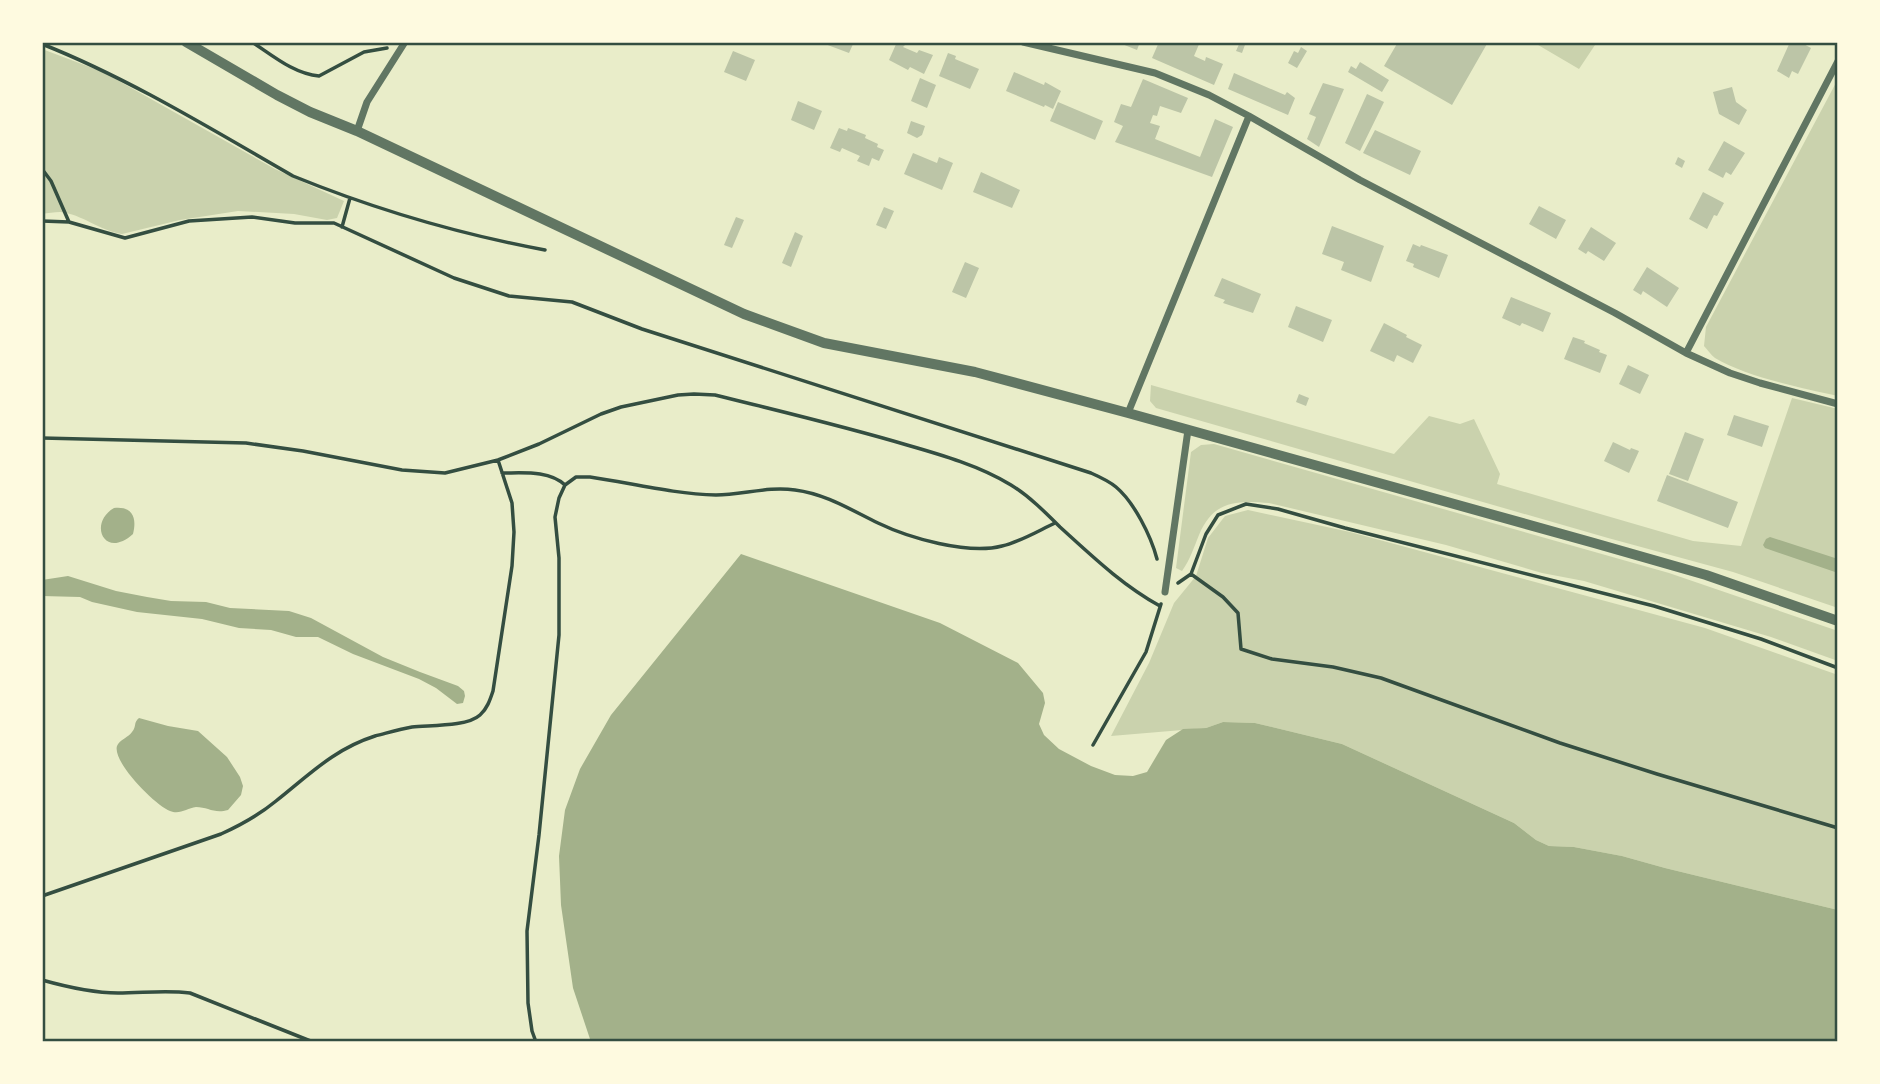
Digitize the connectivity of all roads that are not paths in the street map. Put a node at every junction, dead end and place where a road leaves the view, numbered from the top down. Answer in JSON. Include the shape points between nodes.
{"nodes":[{"id":1,"x":186,"y":42,"type":"edge"},
{"id":2,"x":405,"y":42,"type":"edge"},
{"id":3,"x":1023,"y":42,"type":"edge"},
{"id":4,"x":1838,"y":61,"type":"edge"},
{"id":5,"x":1249,"y":116,"type":"junction"},
{"id":6,"x":357,"y":131,"type":"junction"},
{"id":7,"x":1686,"y":353,"type":"junction"},
{"id":8,"x":1838,"y":404,"type":"edge"},
{"id":9,"x":1128,"y":413,"type":"junction"},
{"id":10,"x":1188,"y":430,"type":"junction"},
{"id":11,"x":1165,"y":592,"type":"road end"},
{"id":12,"x":1838,"y":621,"type":"edge"}],
"edges":[{"from":1,"to":6,"type":"street","via":[[277,95]]},
{"from":2,"to":6,"type":"street","via":[[367,102]]},
{"from":3,"to":5,"type":"street","via":[[1155,73]]},
{"from":4,"to":7,"type":"street"},
{"from":5,"to":7,"type":"street"},
{"from":5,"to":9,"type":"street"},
{"from":6,"to":9,"type":"street","via":[[744,314],[824,343],[975,372]]},
{"from":7,"to":8,"type":"street","via":[[1750,380]]},
{"from":9,"to":10,"type":"street"},
{"from":10,"to":11,"type":"street"},
{"from":10,"to":12,"type":"street","via":[[1632,553]]}]}
